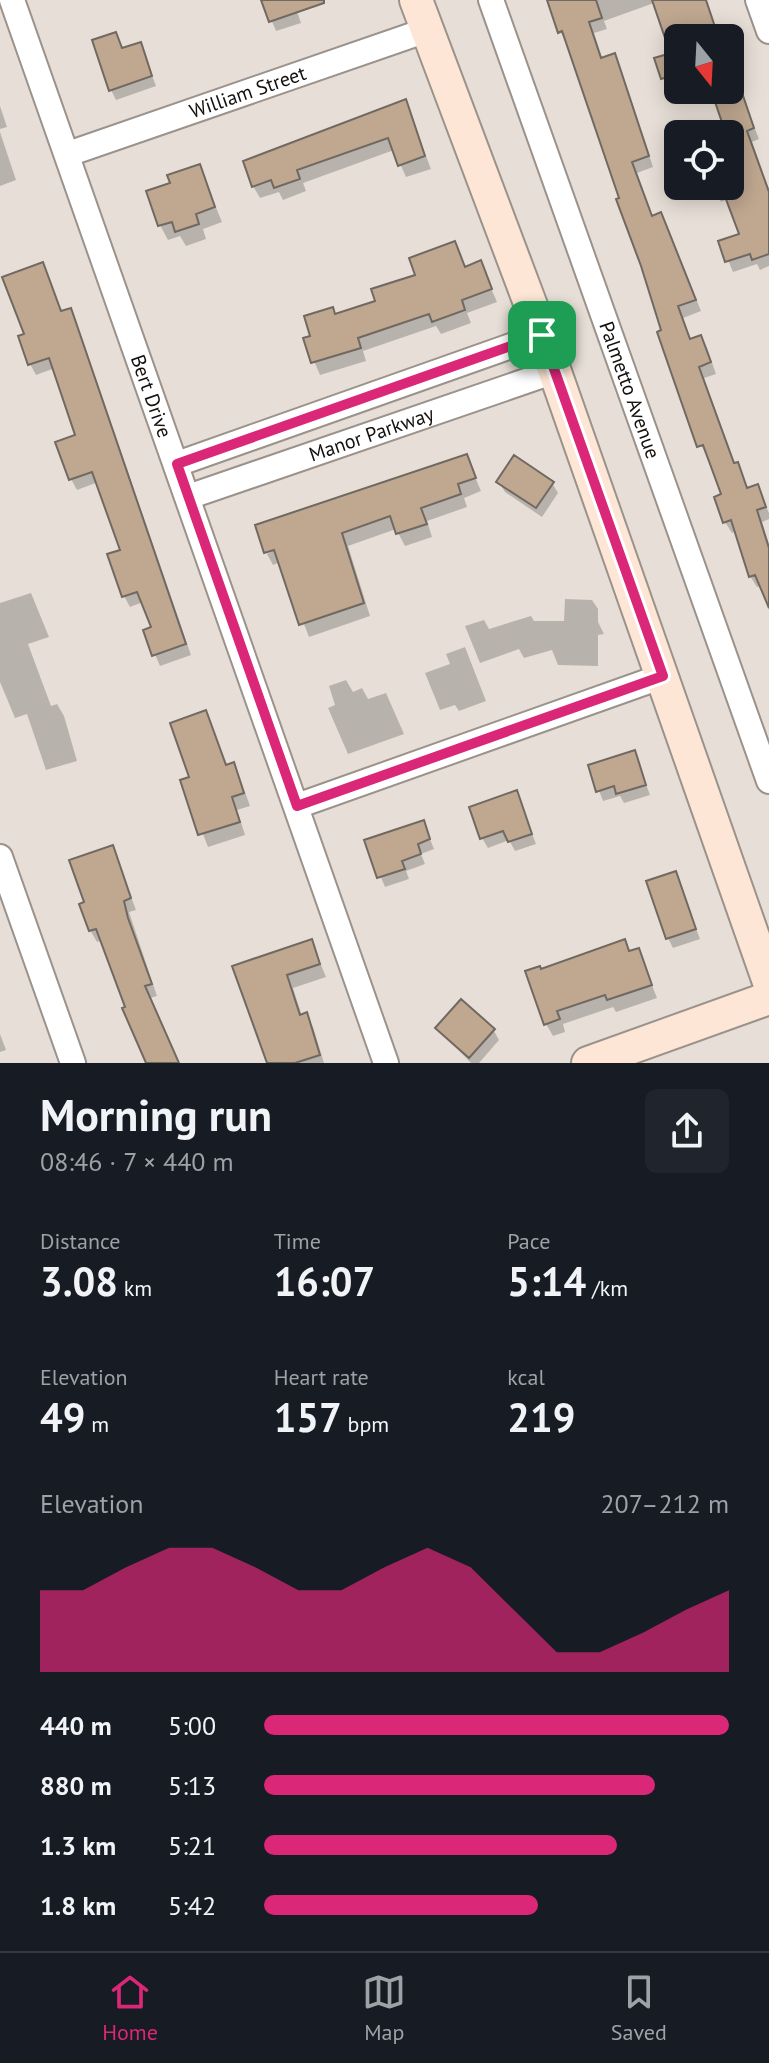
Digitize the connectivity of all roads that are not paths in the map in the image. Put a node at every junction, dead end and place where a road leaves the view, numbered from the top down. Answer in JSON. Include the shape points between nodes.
{"nodes":[{"id":1,"x":12,"y":0,"type":"edge"},
{"id":2,"x":491,"y":0,"type":"edge"},
{"id":3,"x":758,"y":0,"type":"edge"},
{"id":4,"x":422,"y":15,"type":"edge"},
{"id":5,"x":769,"y":31,"type":"edge"},
{"id":6,"x":68,"y":154,"type":"junction"},
{"id":7,"x":542,"y":335,"type":"junction"},
{"id":8,"x":555,"y":371,"type":"junction"},
{"id":9,"x":177,"y":464,"type":"junction"},
{"id":10,"x":188,"y":497,"type":"junction"},
{"id":11,"x":663,"y":676,"type":"junction"},
{"id":12,"x":769,"y":781,"type":"edge"},
{"id":13,"x":297,"y":806,"type":"junction"},
{"id":14,"x":0,"y":857,"type":"edge"},
{"id":15,"x":769,"y":982,"type":"edge"},
{"id":16,"x":769,"y":998,"type":"edge"},
{"id":17,"x":73,"y":1063,"type":"edge"},
{"id":18,"x":386,"y":1063,"type":"edge"},
{"id":19,"x":588,"y":1063,"type":"edge"}],
"edges":[{"from":1,"to":6,"type":"street","name":"Bert Drive"},
{"from":2,"to":12,"type":"street","name":"Palmetto Avenue"},
{"from":3,"to":5,"type":"street"},
{"from":4,"to":6,"type":"street","name":"William Street"},
{"from":4,"to":7,"type":"street"},
{"from":6,"to":9,"type":"street","name":"Bert Drive"},
{"from":7,"to":8,"type":"street"},
{"from":7,"to":9,"type":"street","name":"Manor Parkway"},
{"from":8,"to":10,"type":"street","name":"Manor Parkway"},
{"from":8,"to":11,"type":"street"},
{"from":9,"to":10,"type":"street","name":"Bert Drive"},
{"from":10,"to":13,"type":"street","name":"Bert Drive"},
{"from":11,"to":13,"type":"street"},
{"from":11,"to":15,"type":"street"},
{"from":13,"to":18,"type":"street","name":"Bert Drive"},
{"from":14,"to":17,"type":"street"},
{"from":16,"to":19,"type":"street"}]}
